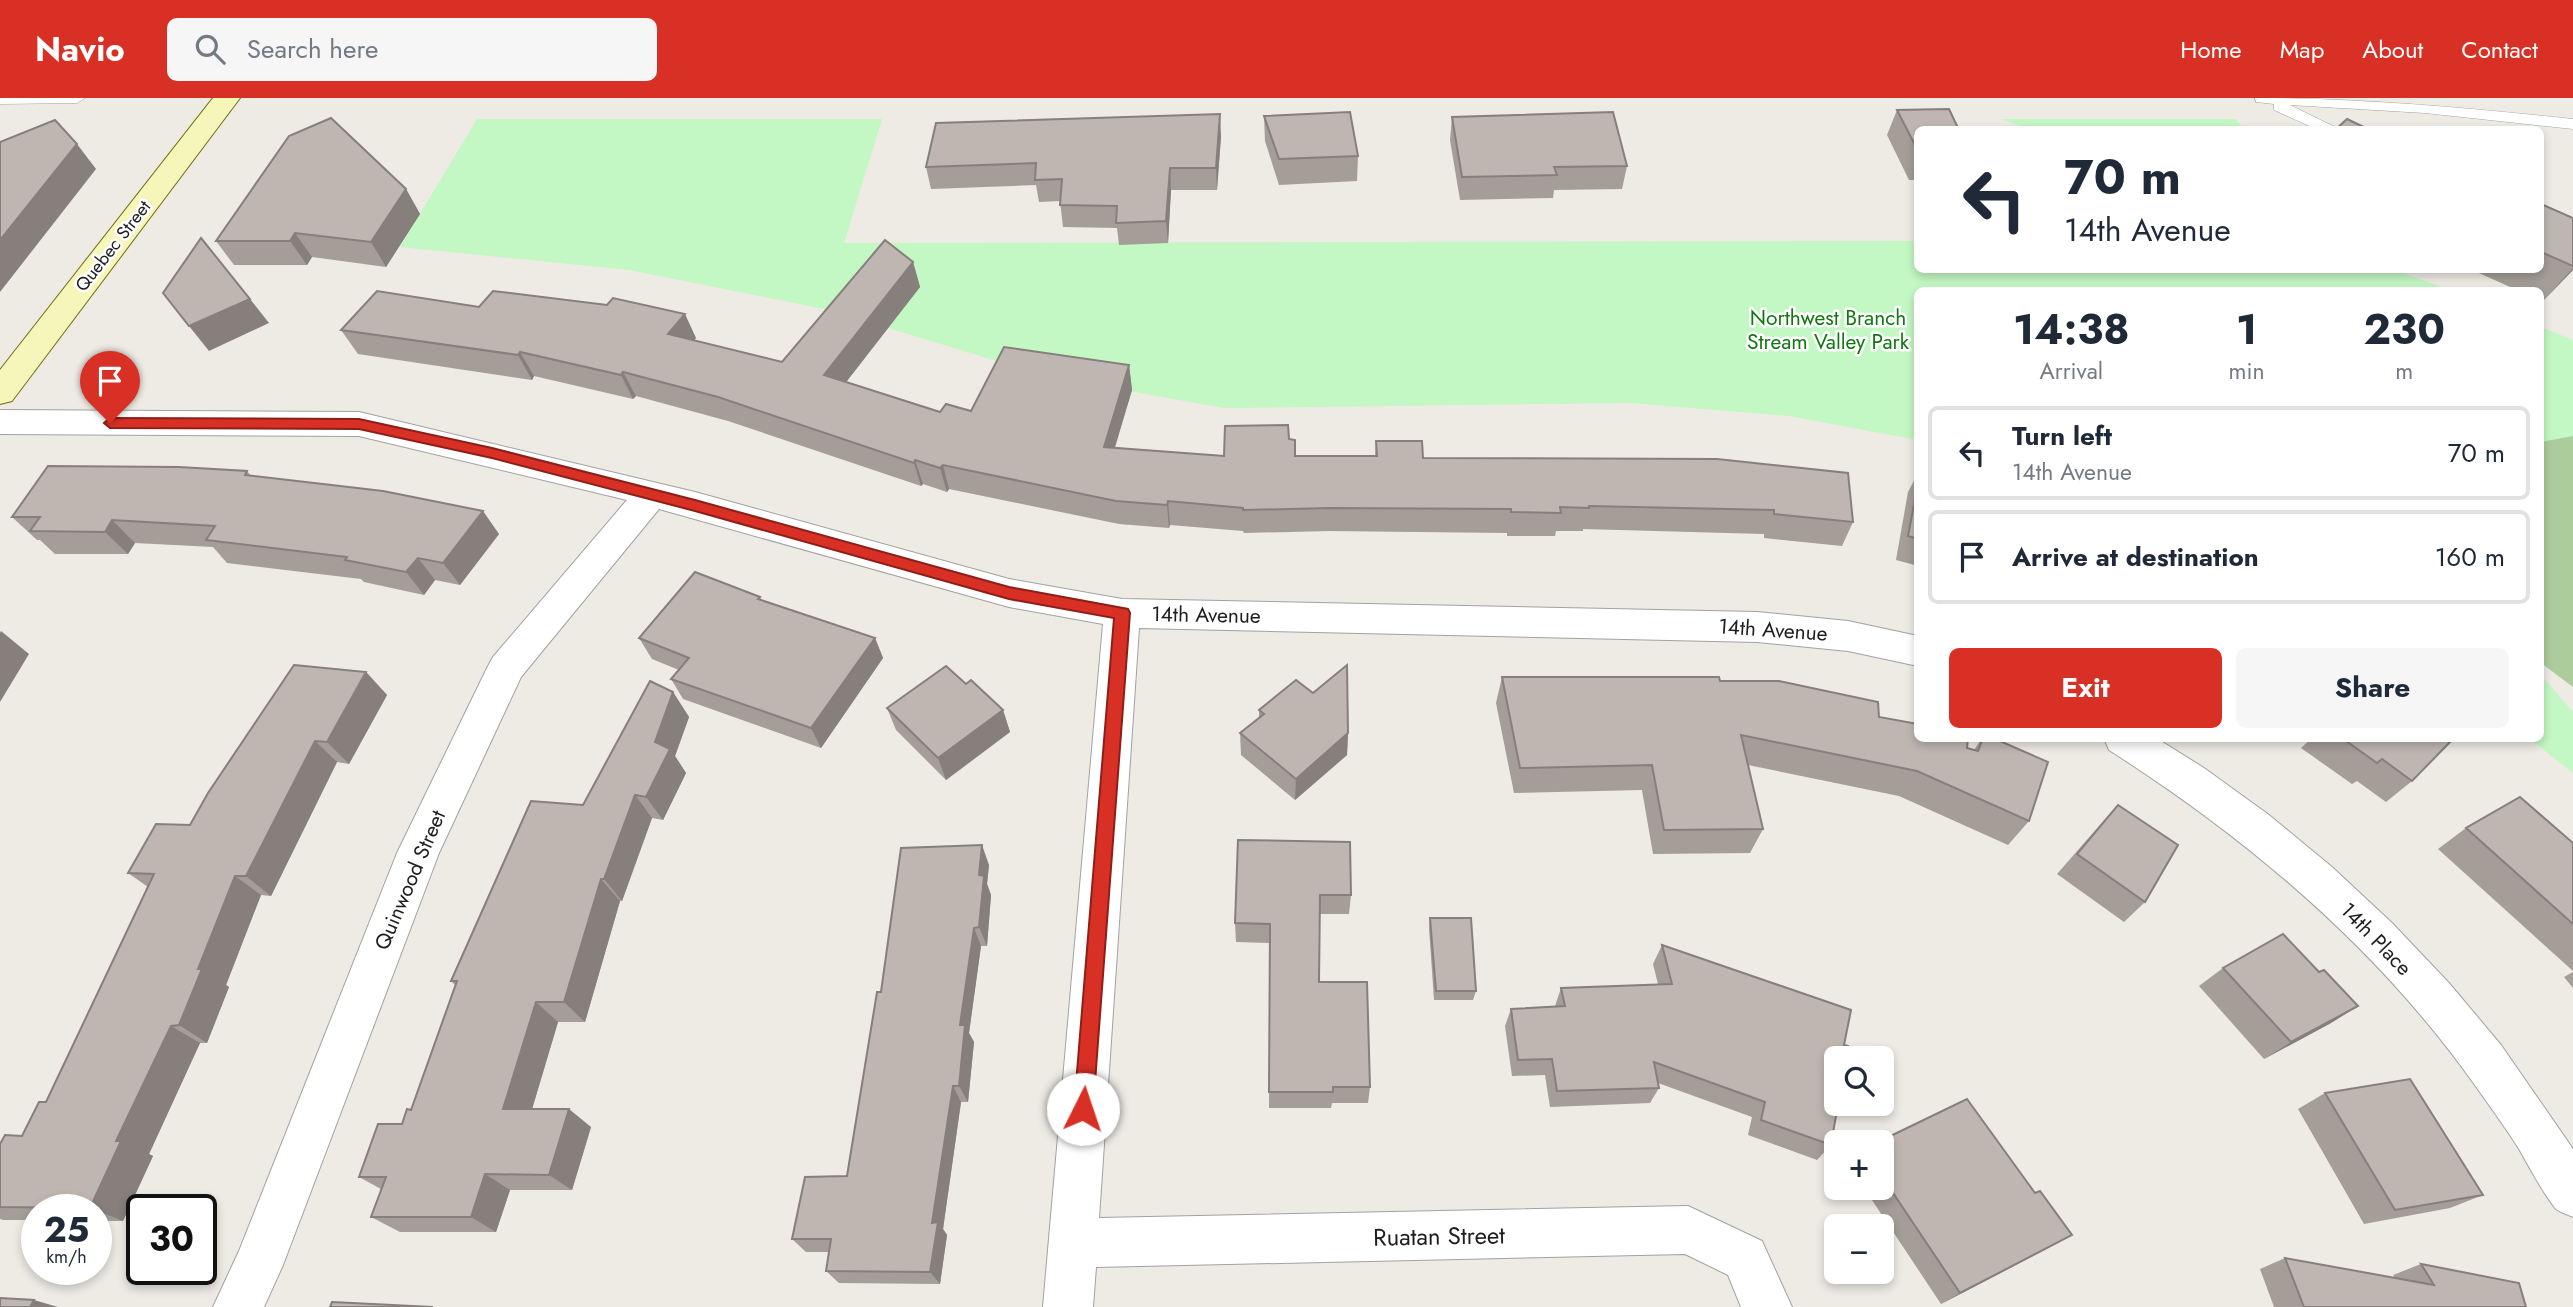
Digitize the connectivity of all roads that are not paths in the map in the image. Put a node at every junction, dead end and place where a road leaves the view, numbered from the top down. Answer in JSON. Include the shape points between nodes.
{"nodes":[{"id":1,"x":77,"y":98,"type":"edge"},
{"id":2,"x":227,"y":98,"type":"edge"},
{"id":3,"x":2261,"y":98,"type":"edge"},
{"id":4,"x":0,"y":99,"type":"edge"},
{"id":5,"x":2354,"y":106,"type":"junction"},
{"id":6,"x":2573,"y":124,"type":"edge"},
{"id":7,"x":2324,"y":126,"type":"edge"},
{"id":8,"x":2346,"y":126,"type":"edge"},
{"id":9,"x":0,"y":393,"type":"edge"},
{"id":10,"x":0,"y":422,"type":"edge"},
{"id":11,"x":652,"y":494,"type":"junction"},
{"id":12,"x":1122,"y":613,"type":"junction"},
{"id":13,"x":1914,"y":650,"type":"edge"},
{"id":14,"x":2130,"y":742,"type":"edge"},
{"id":15,"x":2573,"y":1193,"type":"edge"},
{"id":16,"x":1073,"y":1243,"type":"junction"},
{"id":17,"x":238,"y":1307,"type":"edge"},
{"id":18,"x":1068,"y":1307,"type":"edge"},
{"id":19,"x":1767,"y":1307,"type":"edge"}],
"edges":[{"from":1,"to":4,"type":"lane"},
{"from":2,"to":9,"type":"street","name":"Quebec Street"},
{"from":3,"to":5,"type":"lane"},
{"from":3,"to":7,"type":"lane"},
{"from":5,"to":6,"type":"lane","via":[[2425,108]]},
{"from":5,"to":8,"type":"lane"},
{"from":10,"to":11,"type":"street","name":"14th Avenue","via":[[359,424]]},
{"from":11,"to":12,"type":"street","name":"14th Avenue","via":[[918,570],[1009,593]]},
{"from":11,"to":17,"type":"street","name":"Quinwood Street","via":[[506,668],[418,853]]},
{"from":12,"to":13,"type":"street","name":"14th Avenue","via":[[1744,626],[1848,636]]},
{"from":12,"to":16,"type":"street"},
{"from":14,"to":15,"type":"street","name":"14th Place","via":[[2230,810],[2347,907],[2500,1080]]},
{"from":16,"to":18,"type":"street"},
{"from":16,"to":19,"type":"street","name":"Ruatan Street","via":[[1688,1230],[1745,1258]]}]}
